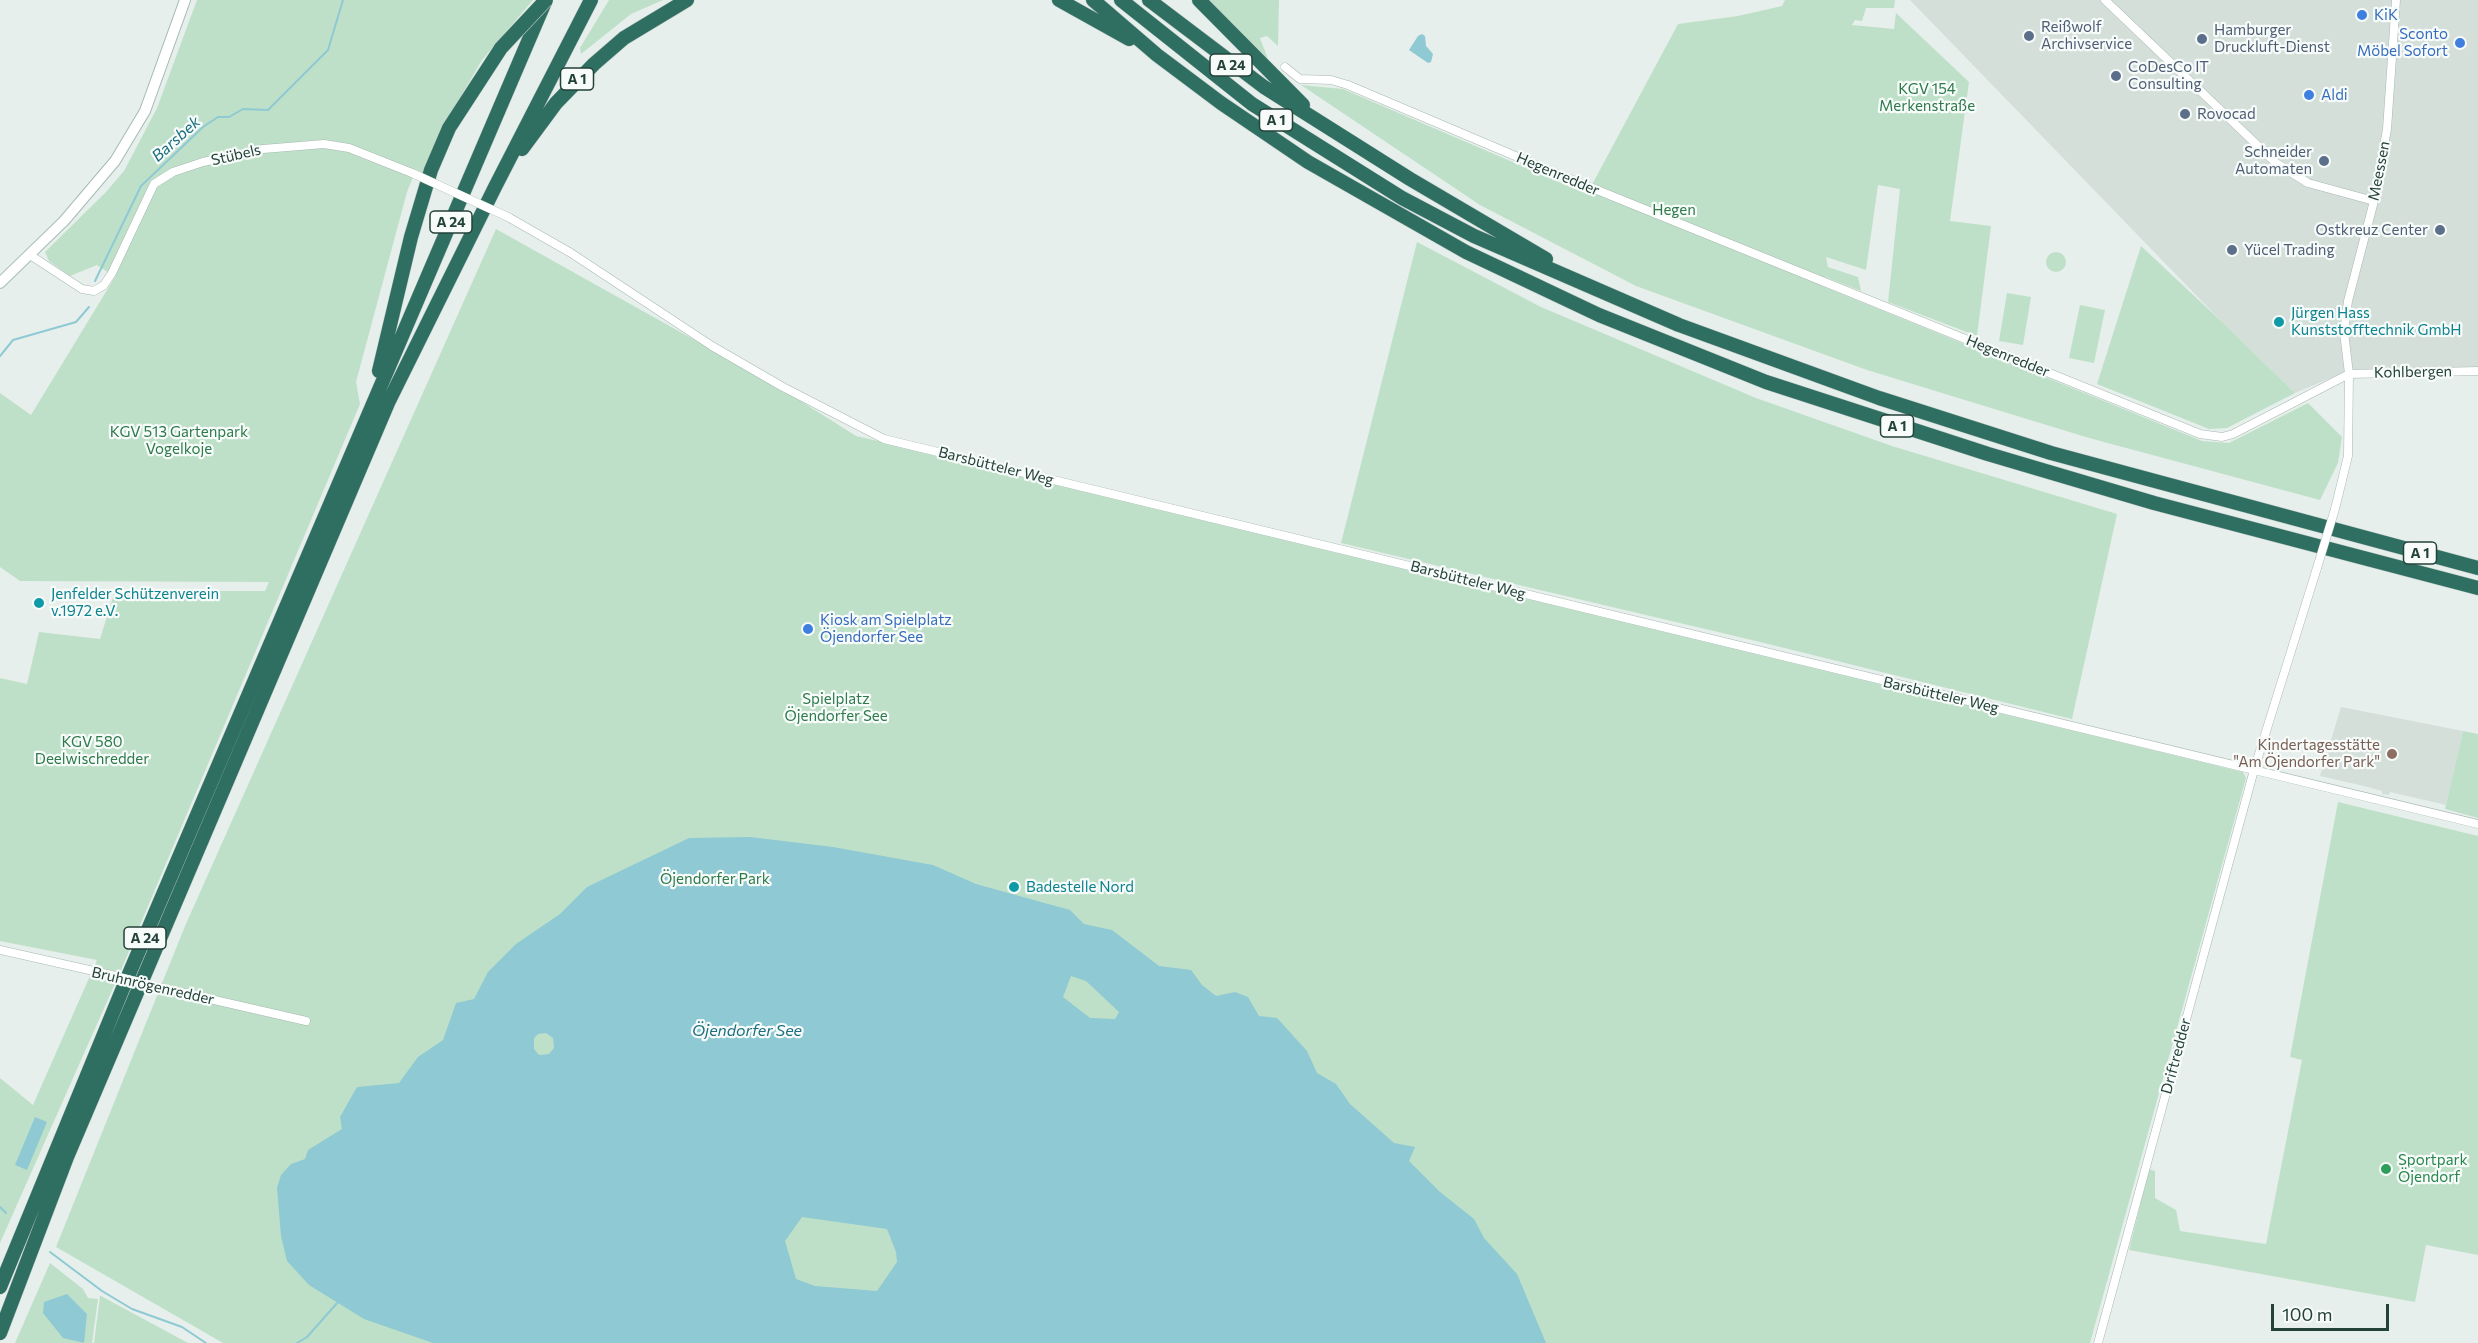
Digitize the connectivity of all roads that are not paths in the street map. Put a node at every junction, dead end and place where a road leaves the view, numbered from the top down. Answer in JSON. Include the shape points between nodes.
{"nodes":[{"id":1,"x":185,"y":0,"type":"edge"},
{"id":2,"x":546,"y":0,"type":"edge"},
{"id":3,"x":591,"y":0,"type":"edge"},
{"id":4,"x":687,"y":0,"type":"edge"},
{"id":5,"x":1059,"y":0,"type":"edge"},
{"id":6,"x":1093,"y":0,"type":"edge"},
{"id":7,"x":1121,"y":0,"type":"edge"},
{"id":8,"x":1149,"y":0,"type":"edge"},
{"id":9,"x":1199,"y":0,"type":"edge"},
{"id":10,"x":2106,"y":0,"type":"edge"},
{"id":11,"x":2396,"y":0,"type":"edge"},
{"id":12,"x":1157,"y":54,"type":"junction"},
{"id":13,"x":1285,"y":67,"type":"dead end"},
{"id":14,"x":1320,"y":122,"type":"junction"},
{"id":15,"x":495,"y":187,"type":"junction"},
{"id":16,"x":2374,"y":201,"type":"junction"},
{"id":17,"x":508,"y":217,"type":"joint"},
{"id":18,"x":30,"y":255,"type":"junction"},
{"id":19,"x":0,"y":284,"type":"edge"},
{"id":20,"x":1611,"y":296,"type":"junction"},
{"id":21,"x":2478,"y":371,"type":"edge"},
{"id":22,"x":2349,"y":374,"type":"junction"},
{"id":23,"x":356,"y":445,"type":"junction"},
{"id":24,"x":2478,"y":568,"type":"edge"},
{"id":25,"x":2478,"y":588,"type":"edge"},
{"id":26,"x":2254,"y":770,"type":"junction"},
{"id":27,"x":2478,"y":824,"type":"edge"},
{"id":28,"x":0,"y":950,"type":"edge"},
{"id":29,"x":306,"y":1021,"type":"dead end"},
{"id":30,"x":0,"y":1287,"type":"edge"},
{"id":31,"x":0,"y":1333,"type":"edge"},
{"id":32,"x":2098,"y":1343,"type":"edge"}],
"edges":[{"from":1,"to":18,"type":"main road","via":[[162,68],[135,129],[92,191]]},
{"from":2,"to":23,"type":"highway","number":"A 24"},
{"from":2,"to":23,"type":"highway","number":"A 24","bridge":true,"via":[[501,48],[449,128],[431,170],[411,237],[389,339]]},
{"from":3,"to":15,"type":"highway","number":"A 24"},
{"from":4,"to":15,"type":"highway","number":"A 1","via":[[624,38],[578,78]]},
{"from":5,"to":12,"type":"highway","number":"A 1"},
{"from":6,"to":12,"type":"highway","number":"A 1"},
{"from":7,"to":20,"type":"highway","number":"A 1","via":[[1252,104],[1350,168],[1474,236]]},
{"from":8,"to":14,"type":"highway","number":"A 24","via":[[1216,54]]},
{"from":9,"to":14,"type":"highway","number":"A 24"},
{"from":10,"to":16,"type":"street","via":[[2276,163],[2308,183]]},
{"from":11,"to":16,"type":"street","name":"Meessen","via":[[2388,123]]},
{"from":12,"to":25,"type":"highway","number":"A 1","via":[[1269,137],[1395,213],[1532,285],[1673,346],[1777,386],[1988,454],[2154,503]]},
{"from":13,"to":22,"type":"street","name":"Hegenredder","via":[[1300,79],[1348,85],[2200,435],[2233,434]]},
{"from":14,"to":20,"type":"highway","via":[[1481,222]]},
{"from":15,"to":31,"type":"highway","number":"A 24","via":[[388,403],[67,1157]]},
{"from":16,"to":22,"type":"street","name":"Meessen","via":[[2348,301],[2344,332]]},
{"from":17,"to":18,"type":"street","name":"Stübels","bridge":true,"via":[[349,148],[324,144],[263,149],[203,162],[173,172],[154,184],[112,273],[94,291],[82,289]]},
{"from":17,"to":26,"type":"street","name":"Barsbütteler Weg","via":[[571,253],[712,346],[884,440]]},
{"from":18,"to":19,"type":"main road"},
{"from":20,"to":24,"type":"highway","number":"A 1","via":[[1773,361],[2051,453]]},
{"from":21,"to":22,"type":"street","name":"Kohlbergen"},
{"from":22,"to":26,"type":"street","bridge":true,"via":[[2348,456],[2336,509]]},
{"from":23,"to":30,"type":"highway","number":"A 24","via":[[123,988]]},
{"from":26,"to":27,"type":"street","name":"Barsbütteler Weg"},
{"from":26,"to":32,"type":"street","name":"Driftredder"},
{"from":28,"to":29,"type":"street","name":"Bruhnrögenredder","bridge":true}]}
